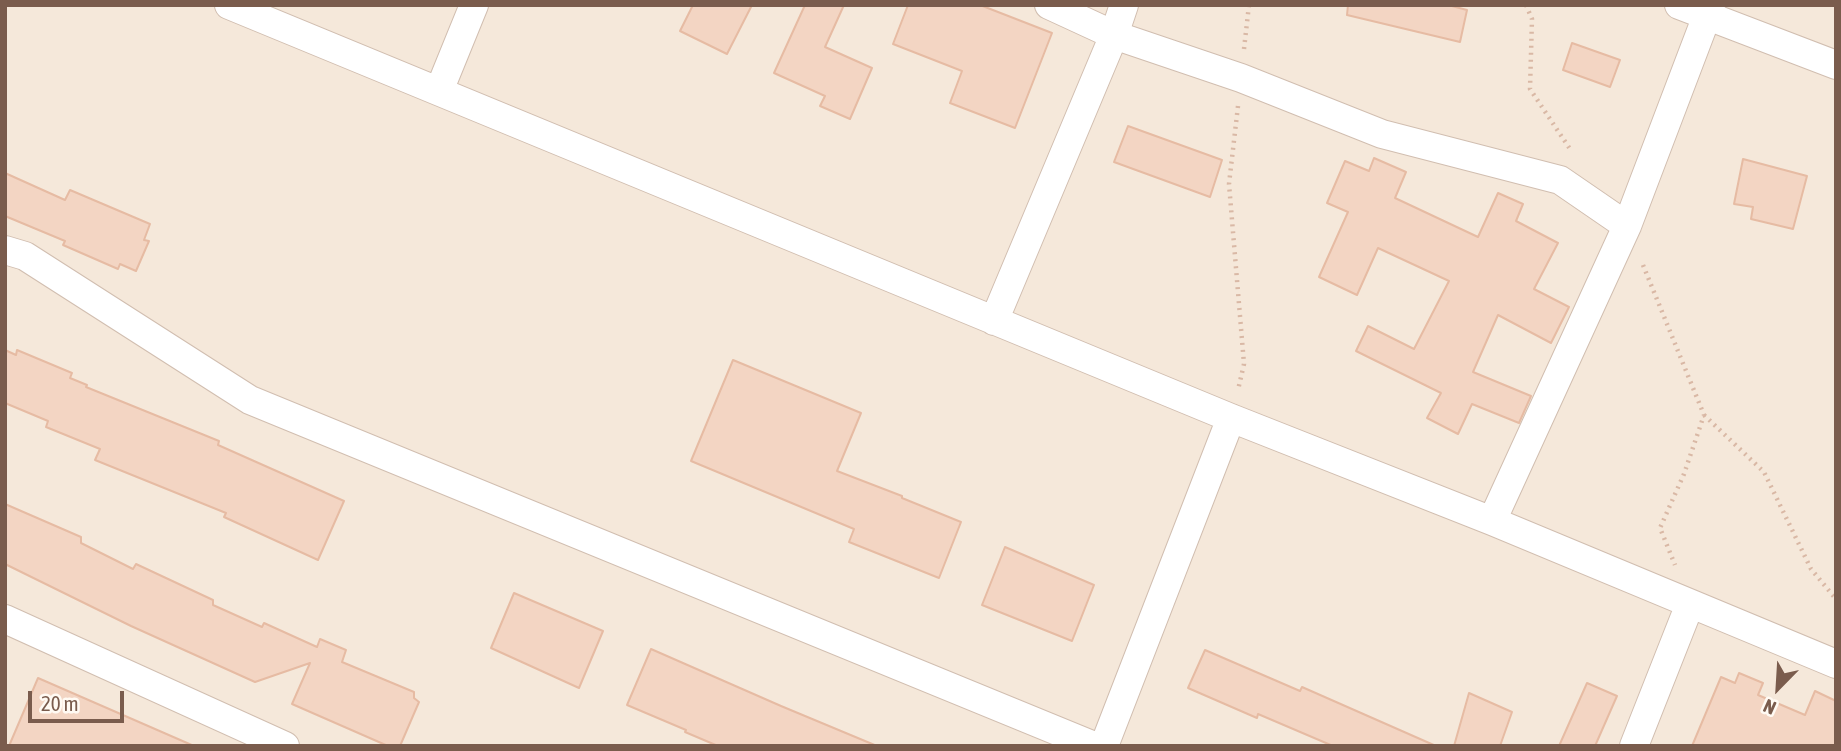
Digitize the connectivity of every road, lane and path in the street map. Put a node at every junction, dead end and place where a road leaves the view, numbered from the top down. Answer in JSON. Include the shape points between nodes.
{"nodes":[{"id":1,"x":229,"y":5,"type":"edge"},
{"id":2,"x":474,"y":5,"type":"edge"},
{"id":3,"x":1049,"y":5,"type":"edge"},
{"id":4,"x":1124,"y":5,"type":"edge"},
{"id":5,"x":1249,"y":5,"type":"edge"},
{"id":6,"x":1526,"y":5,"type":"edge"},
{"id":7,"x":1679,"y":5,"type":"edge"},
{"id":8,"x":1709,"y":10,"type":"edge"},
{"id":9,"x":1114,"y":35,"type":"junction"},
{"id":10,"x":1836,"y":65,"type":"edge"},
{"id":11,"x":1241,"y":78,"type":"junction"},
{"id":12,"x":439,"y":91,"type":"junction"},
{"id":13,"x":1573,"y":153,"type":"dead end"},
{"id":14,"x":1627,"y":226,"type":"junction"},
{"id":15,"x":5,"y":250,"type":"edge"},
{"id":16,"x":994,"y":321,"type":"junction"},
{"id":17,"x":1704,"y":415,"type":"junction"},
{"id":18,"x":1231,"y":418,"type":"junction"},
{"id":19,"x":1492,"y":520,"type":"junction"},
{"id":20,"x":1836,"y":599,"type":"edge"},
{"id":21,"x":1690,"y":604,"type":"junction"},
{"id":22,"x":5,"y":619,"type":"edge"},
{"id":23,"x":1836,"y":664,"type":"edge"},
{"id":24,"x":285,"y":746,"type":"edge"},
{"id":25,"x":1094,"y":746,"type":"edge"},
{"id":26,"x":1104,"y":746,"type":"edge"},
{"id":27,"x":1634,"y":746,"type":"edge"}],
"edges":[{"from":1,"to":12,"type":"street"},
{"from":2,"to":12,"type":"street"},
{"from":3,"to":9,"type":"street"},
{"from":4,"to":9,"type":"street"},
{"from":5,"to":11,"type":"path"},
{"from":6,"to":13,"type":"path","via":[[1532,19],[1530,89]]},
{"from":7,"to":8,"type":"street"},
{"from":8,"to":10,"type":"street"},
{"from":8,"to":14,"type":"street"},
{"from":9,"to":11,"type":"street"},
{"from":9,"to":16,"type":"street"},
{"from":11,"to":14,"type":"street","via":[[1382,134],[1560,180]]},
{"from":11,"to":18,"type":"path","via":[[1229,184],[1244,364]]},
{"from":12,"to":16,"type":"street"},
{"from":14,"to":17,"type":"path"},
{"from":14,"to":19,"type":"street"},
{"from":15,"to":25,"type":"street","via":[[25,256],[250,400]]},
{"from":16,"to":18,"type":"street"},
{"from":17,"to":20,"type":"path","via":[[1764,472],[1811,569]]},
{"from":17,"to":21,"type":"path","via":[[1660,528]]},
{"from":18,"to":19,"type":"street"},
{"from":18,"to":26,"type":"street"},
{"from":19,"to":21,"type":"street"},
{"from":21,"to":23,"type":"street"},
{"from":21,"to":27,"type":"street"},
{"from":22,"to":24,"type":"street"}]}
